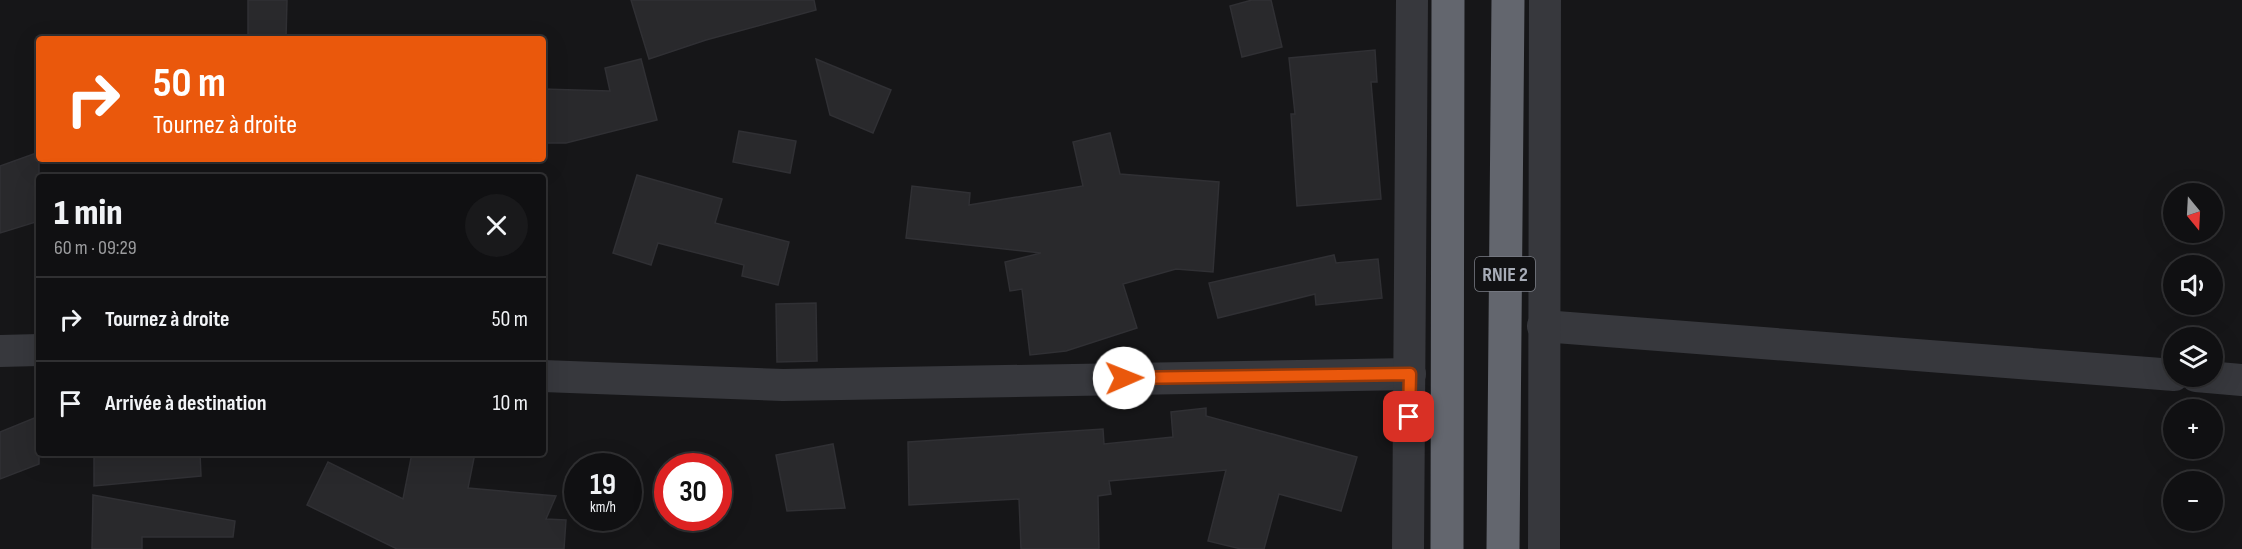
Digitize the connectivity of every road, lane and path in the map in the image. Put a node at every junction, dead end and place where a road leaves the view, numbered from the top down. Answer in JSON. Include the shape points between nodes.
{"nodes":[{"id":1,"x":1412,"y":0,"type":"edge"},
{"id":2,"x":1448,"y":0,"type":"edge"},
{"id":3,"x":1508,"y":0,"type":"edge"},
{"id":4,"x":1545,"y":0,"type":"edge"},
{"id":5,"x":1543,"y":326,"type":"junction"},
{"id":6,"x":36,"y":350,"type":"edge"},
{"id":7,"x":0,"y":351,"type":"edge"},
{"id":8,"x":1410,"y":374,"type":"junction"},
{"id":9,"x":2163,"y":374,"type":"edge"},
{"id":10,"x":546,"y":376,"type":"edge"},
{"id":11,"x":2223,"y":378,"type":"edge"},
{"id":12,"x":2242,"y":380,"type":"edge"},
{"id":13,"x":1408,"y":549,"type":"edge"},
{"id":14,"x":1446,"y":549,"type":"edge"},
{"id":15,"x":1503,"y":549,"type":"edge"},
{"id":16,"x":1544,"y":549,"type":"edge"}],
"edges":[{"from":1,"to":8,"type":"street"},
{"from":2,"to":14,"type":"highway","name":"RNIE 2","number":"RNIE 2"},
{"from":3,"to":15,"type":"highway","name":"RNIE 2","number":"RNIE 2"},
{"from":4,"to":5,"type":"street"},
{"from":5,"to":9,"type":"street"},
{"from":5,"to":16,"type":"street"},
{"from":6,"to":7,"type":"street"},
{"from":8,"to":10,"type":"street","via":[[783,385]]},
{"from":8,"to":13,"type":"street"},
{"from":11,"to":12,"type":"street"}]}
